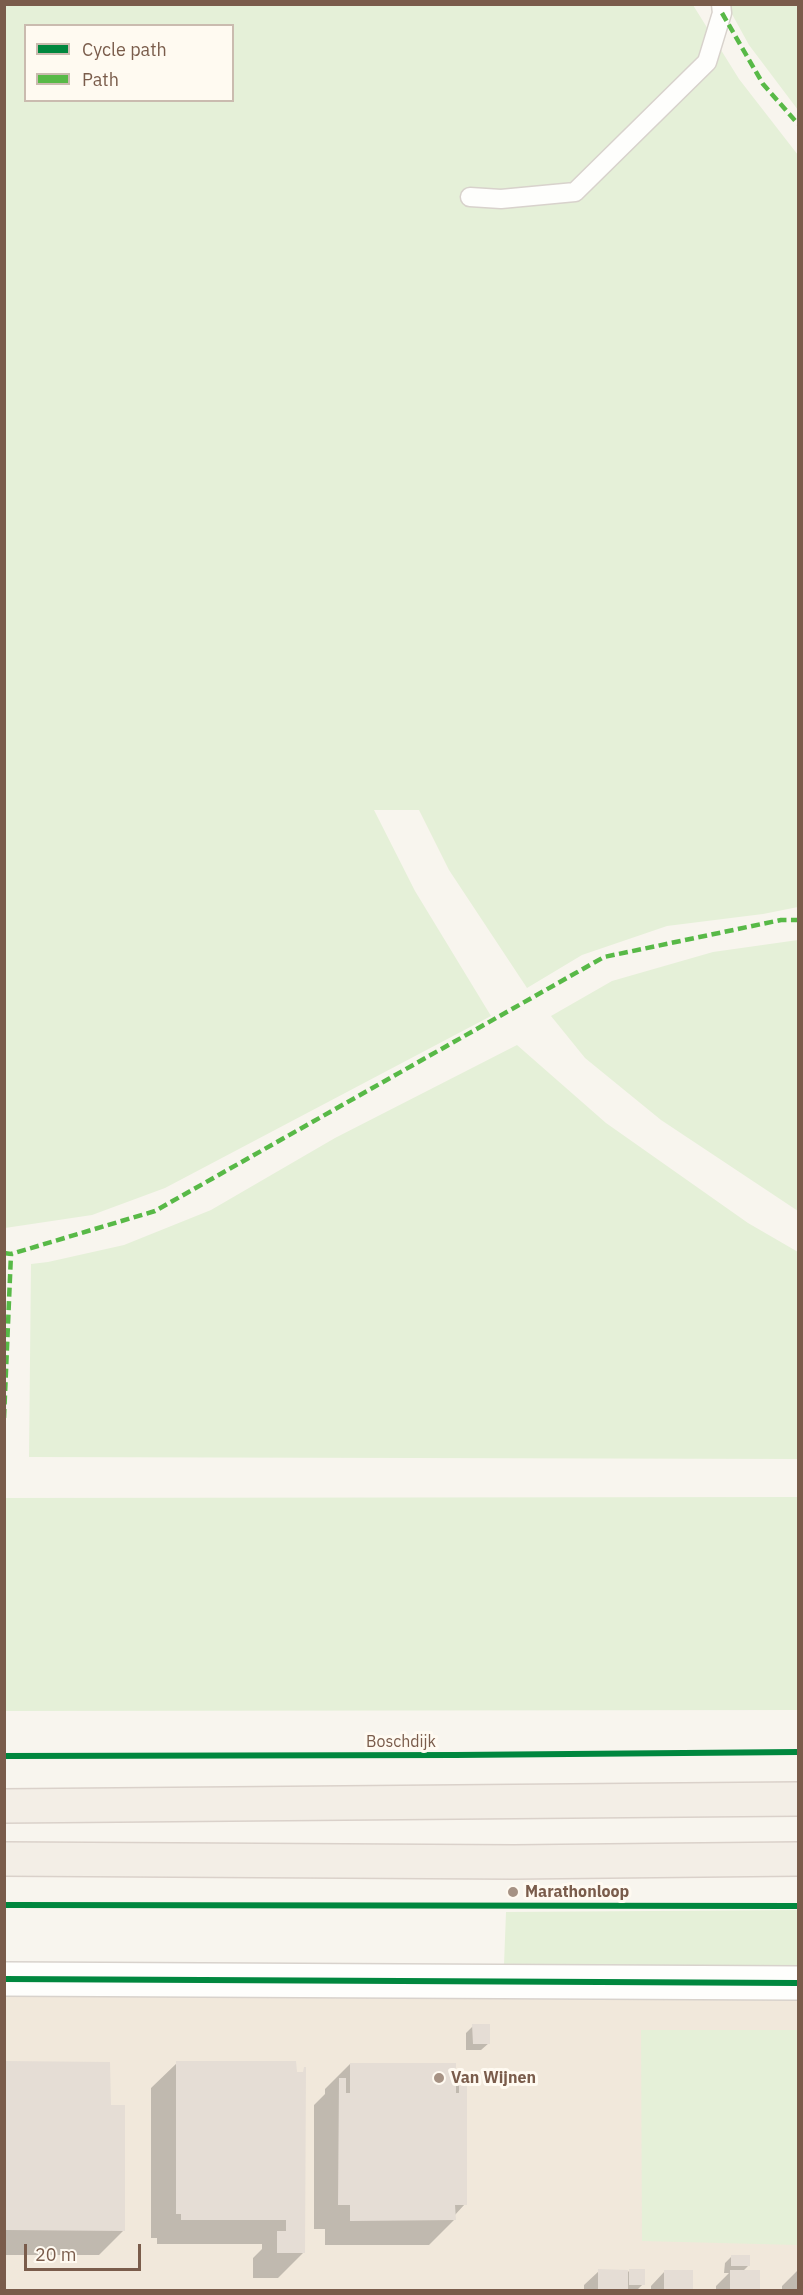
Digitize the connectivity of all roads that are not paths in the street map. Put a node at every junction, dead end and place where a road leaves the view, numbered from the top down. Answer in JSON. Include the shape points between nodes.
{"nodes":[{"id":1,"x":721,"y":4,"type":"edge"},
{"id":2,"x":470,"y":197,"type":"dead end"},
{"id":3,"x":798,"y":1799,"type":"edge"},
{"id":4,"x":4,"y":1806,"type":"edge"},
{"id":5,"x":4,"y":1859,"type":"edge"},
{"id":6,"x":798,"y":1859,"type":"edge"},
{"id":7,"x":4,"y":1979,"type":"edge"},
{"id":8,"x":798,"y":1983,"type":"edge"}],
"edges":[{"from":1,"to":2,"type":"lane","via":[[722,13],[707,62],[575,192],[501,199]]},
{"from":3,"to":4,"type":"main road"},
{"from":5,"to":6,"type":"main road"},
{"from":7,"to":8,"type":"street"}]}
